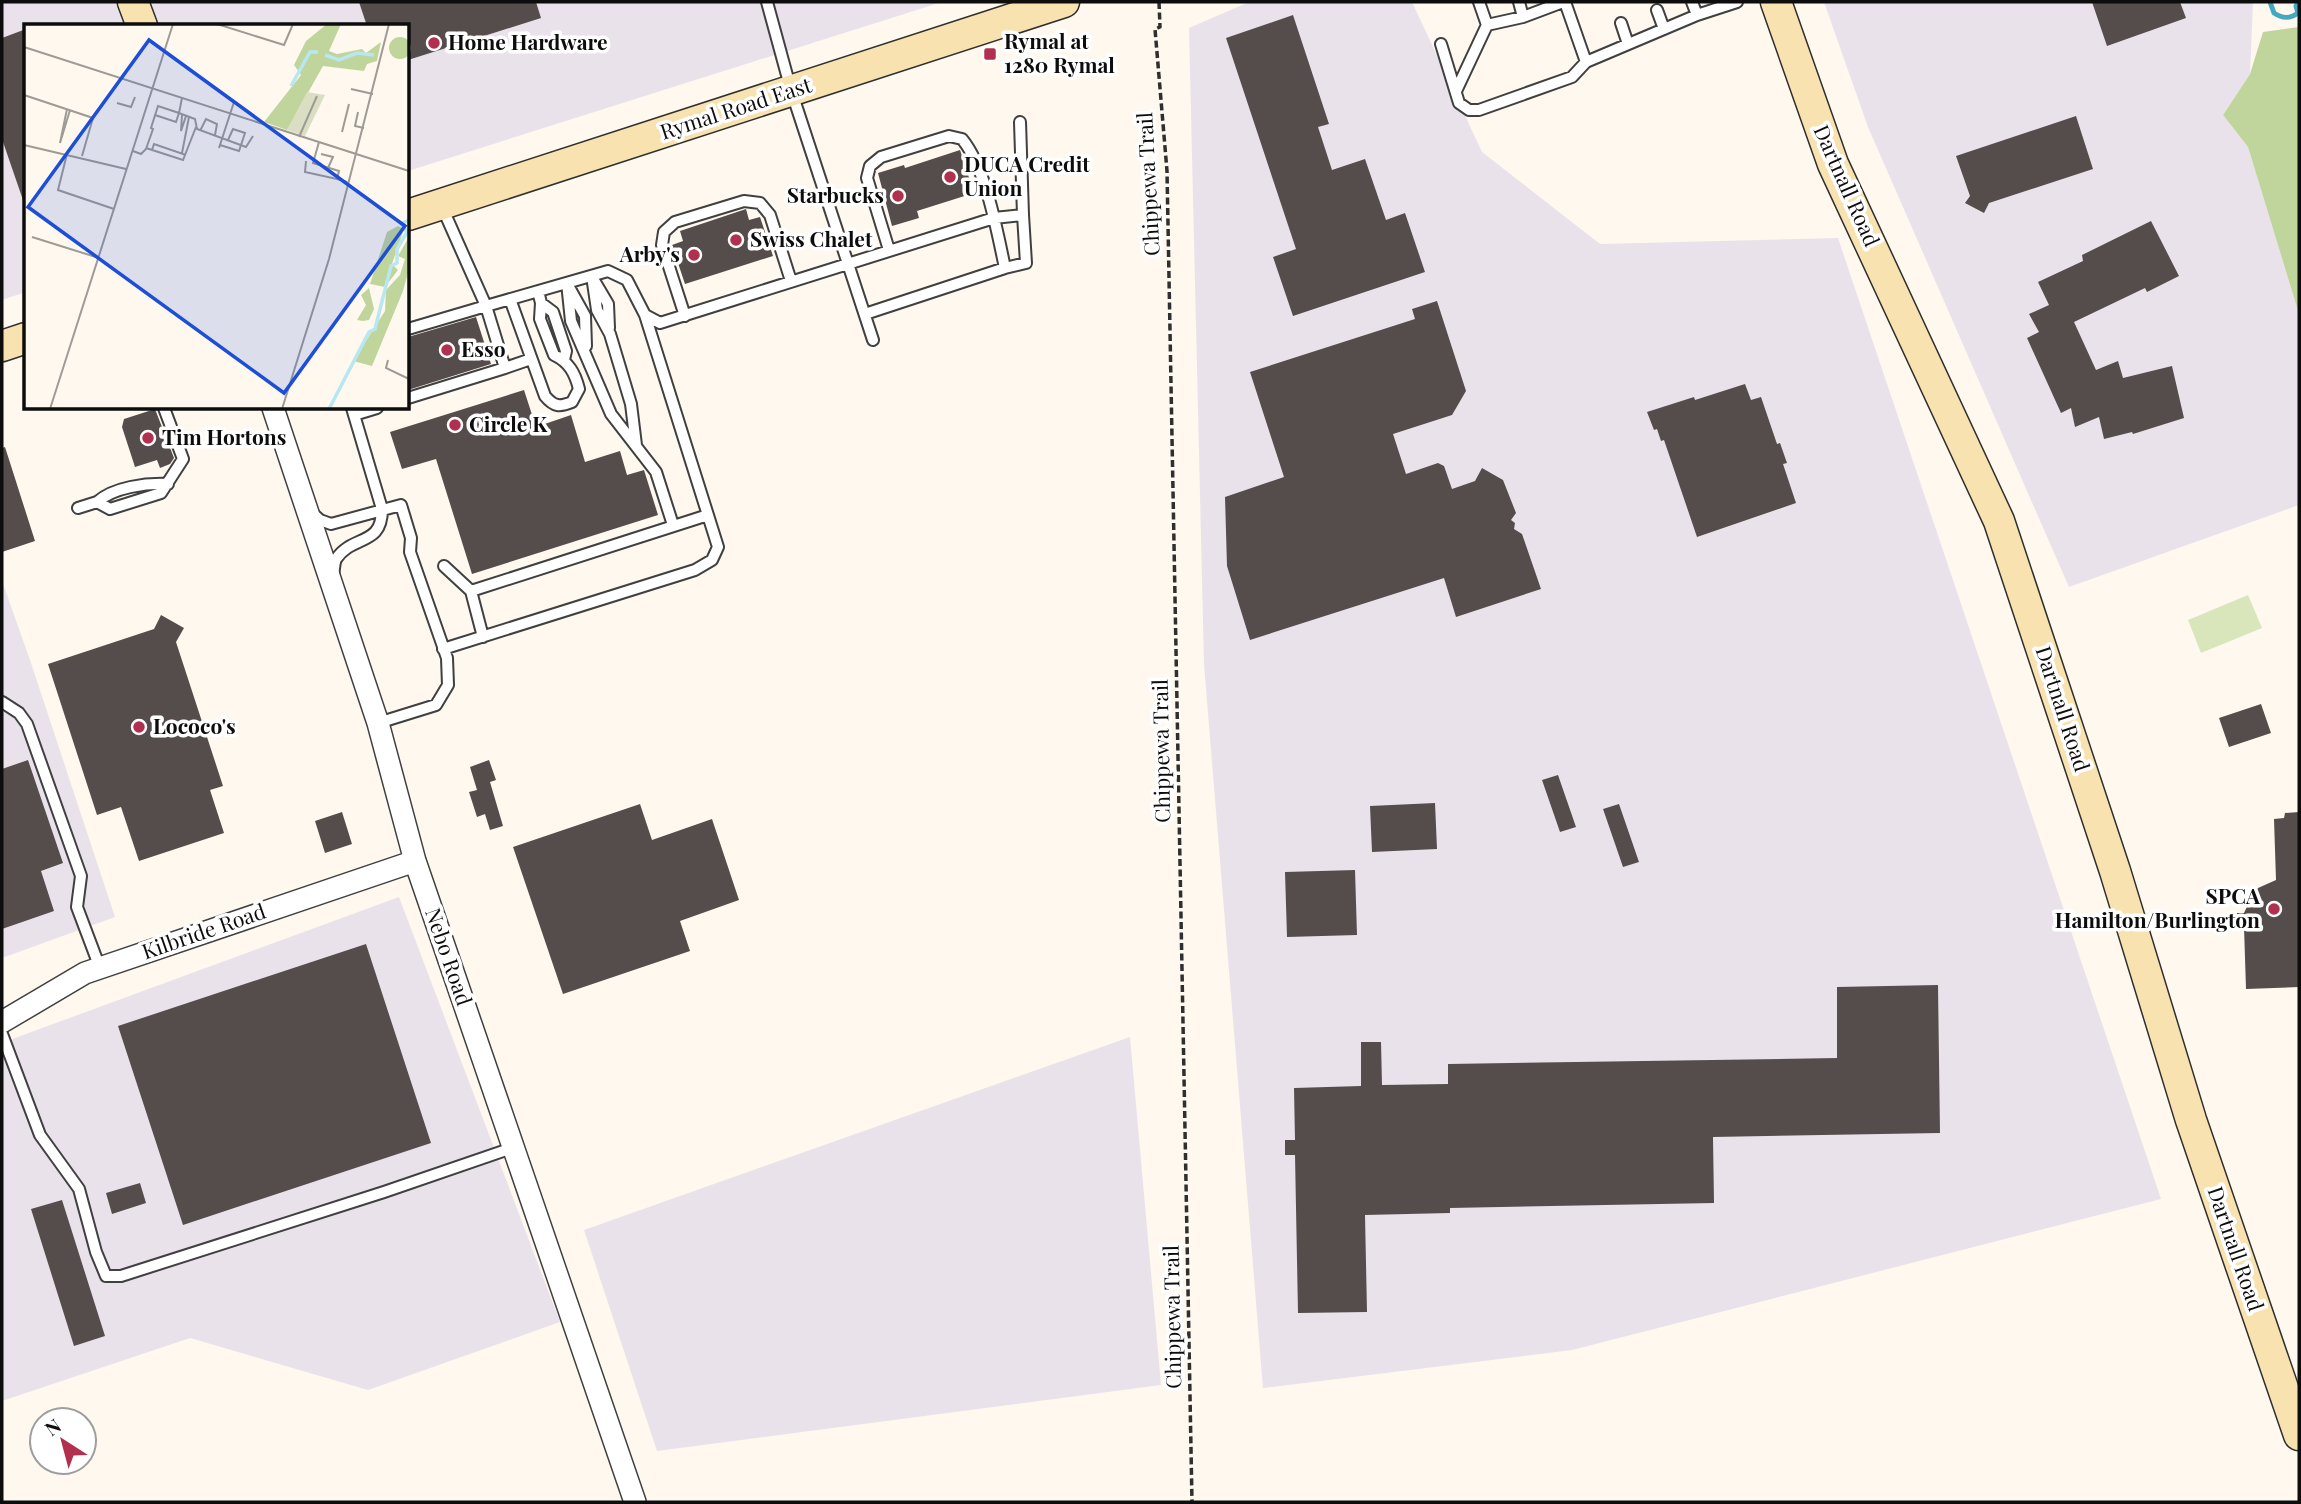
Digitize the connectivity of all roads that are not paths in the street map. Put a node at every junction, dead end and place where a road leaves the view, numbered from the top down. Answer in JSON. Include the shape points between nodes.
{"nodes":[{"id":1,"x":133,"y":2,"type":"edge"},
{"id":2,"x":767,"y":2,"type":"edge"},
{"id":3,"x":1064,"y":2,"type":"edge"},
{"id":4,"x":1479,"y":2,"type":"edge"},
{"id":5,"x":1519,"y":2,"type":"edge"},
{"id":6,"x":1564,"y":2,"type":"edge"},
{"id":7,"x":1692,"y":2,"type":"edge"},
{"id":8,"x":1737,"y":2,"type":"edge"},
{"id":9,"x":1776,"y":2,"type":"edge"},
{"id":10,"x":1657,"y":10,"type":"dead end"},
{"id":11,"x":1697,"y":15,"type":"junction"},
{"id":12,"x":1523,"y":17,"type":"junction"},
{"id":13,"x":1621,"y":23,"type":"dead end"},
{"id":14,"x":141,"y":24,"type":"edge"},
{"id":15,"x":1487,"y":25,"type":"junction"},
{"id":16,"x":1664,"y":29,"type":"junction"},
{"id":17,"x":1441,"y":44,"type":"dead end"},
{"id":18,"x":1628,"y":44,"type":"junction"},
{"id":19,"x":1586,"y":62,"type":"junction"},
{"id":20,"x":791,"y":90,"type":"junction"},
{"id":21,"x":1456,"y":90,"type":"junction"},
{"id":22,"x":1020,"y":122,"type":"dead end"},
{"id":23,"x":441,"y":205,"type":"junction"},
{"id":24,"x":410,"y":214,"type":"edge"},
{"id":25,"x":1023,"y":215,"type":"junction"},
{"id":26,"x":994,"y":218,"type":"junction"},
{"id":27,"x":889,"y":250,"type":"junction"},
{"id":28,"x":848,"y":262,"type":"junction"},
{"id":29,"x":1005,"y":268,"type":"junction"},
{"id":30,"x":592,"y":276,"type":"junction"},
{"id":31,"x":791,"y":281,"type":"junction"},
{"id":32,"x":566,"y":283,"type":"junction"},
{"id":33,"x":539,"y":297,"type":"junction"},
{"id":34,"x":510,"y":299,"type":"junction"},
{"id":35,"x":486,"y":306,"type":"junction"},
{"id":36,"x":865,"y":314,"type":"junction"},
{"id":37,"x":645,"y":315,"type":"junction"},
{"id":38,"x":685,"y":316,"type":"junction"},
{"id":39,"x":414,"y":329,"type":"edge"},
{"id":40,"x":24,"y":339,"type":"edge"},
{"id":41,"x":873,"y":340,"type":"dead end"},
{"id":42,"x":2,"y":346,"type":"edge"},
{"id":43,"x":531,"y":359,"type":"junction"},
{"id":44,"x":505,"y":368,"type":"junction"},
{"id":45,"x":410,"y":397,"type":"edge"},
{"id":46,"x":165,"y":410,"type":"edge"},
{"id":47,"x":274,"y":410,"type":"edge"},
{"id":48,"x":353,"y":411,"type":"edge"},
{"id":49,"x":636,"y":447,"type":"junction"},
{"id":50,"x":78,"y":509,"type":"dead end"},
{"id":51,"x":307,"y":509,"type":"junction"},
{"id":52,"x":382,"y":509,"type":"junction"},
{"id":53,"x":708,"y":515,"type":"junction"},
{"id":54,"x":673,"y":525,"type":"junction"},
{"id":55,"x":444,"y":566,"type":"dead end"},
{"id":56,"x":332,"y":584,"type":"junction"},
{"id":57,"x":471,"y":591,"type":"junction"},
{"id":58,"x":483,"y":637,"type":"junction"},
{"id":59,"x":443,"y":649,"type":"junction"},
{"id":60,"x":2,"y":702,"type":"edge"},
{"id":61,"x":378,"y":723,"type":"junction"},
{"id":62,"x":415,"y":861,"type":"junction"},
{"id":63,"x":100,"y":968,"type":"junction"},
{"id":64,"x":2,"y":1022,"type":"edge"},
{"id":65,"x":2,"y":1034,"type":"edge"},
{"id":66,"x":512,"y":1148,"type":"junction"},
{"id":67,"x":2299,"y":1435,"type":"edge"},
{"id":68,"x":634,"y":1502,"type":"edge"}],
"edges":[{"from":1,"to":14,"type":"street"},
{"from":2,"to":20,"type":"lane"},
{"from":3,"to":20,"type":"street","name":"Rymal Road East"},
{"from":4,"to":15,"type":"lane"},
{"from":5,"to":12,"type":"lane"},
{"from":6,"to":12,"type":"lane"},
{"from":6,"to":19,"type":"lane"},
{"from":7,"to":11,"type":"lane"},
{"from":8,"to":11,"type":"lane"},
{"from":9,"to":67,"type":"street","name":"Dartnall Road","via":[[1832,164],[1999,521],[2115,871],[2190,1119]]},
{"from":10,"to":16,"type":"lane"},
{"from":11,"to":16,"type":"lane"},
{"from":12,"to":15,"type":"lane"},
{"from":13,"to":18,"type":"lane"},
{"from":15,"to":21,"type":"lane"},
{"from":16,"to":18,"type":"lane"},
{"from":17,"to":21,"type":"lane"},
{"from":18,"to":19,"type":"lane"},
{"from":19,"to":21,"type":"lane","via":[[1572,77],[1479,110],[1459,103]]},
{"from":20,"to":23,"type":"street","name":"Rymal Road East"},
{"from":20,"to":28,"type":"lane"},
{"from":22,"to":25,"type":"lane"},
{"from":23,"to":24,"type":"street","name":"Rymal Road East"},
{"from":23,"to":35,"type":"lane"},
{"from":25,"to":26,"type":"lane"},
{"from":25,"to":29,"type":"lane","via":[[1026,262]]},
{"from":26,"to":27,"type":"lane"},
{"from":26,"to":27,"type":"lane","via":[[971,150],[962,139],[948,136],[881,157],[870,166],[867,178]]},
{"from":26,"to":29,"type":"lane"},
{"from":27,"to":28,"type":"lane"},
{"from":28,"to":31,"type":"lane"},
{"from":28,"to":36,"type":"lane"},
{"from":29,"to":36,"type":"lane"},
{"from":30,"to":32,"type":"lane"},
{"from":30,"to":37,"type":"lane","via":[[608,271],[627,280]]},
{"from":30,"to":49,"type":"lane","via":[[597,310],[610,334],[631,404]]},
{"from":31,"to":38,"type":"lane"},
{"from":31,"to":38,"type":"lane","via":[[770,215],[760,203],[744,201],[675,222],[664,232],[662,245]]},
{"from":32,"to":33,"type":"lane"},
{"from":32,"to":49,"type":"lane","via":[[571,321],[611,414]]},
{"from":33,"to":34,"type":"lane"},
{"from":33,"to":43,"type":"lane","via":[[540,319],[554,355],[575,374],[579,389],[572,402],[560,407],[551,403]]},
{"from":34,"to":35,"type":"lane"},
{"from":34,"to":43,"type":"lane"},
{"from":35,"to":39,"type":"lane"},
{"from":35,"to":44,"type":"lane"},
{"from":36,"to":41,"type":"lane"},
{"from":37,"to":38,"type":"lane","via":[[660,323]]},
{"from":37,"to":53,"type":"lane"},
{"from":40,"to":42,"type":"street"},
{"from":43,"to":44,"type":"lane"},
{"from":44,"to":45,"type":"lane","via":[[466,376]]},
{"from":46,"to":50,"type":"lane","via":[[183,459],[161,494],[110,509],[97,502]]},
{"from":47,"to":51,"type":"street","name":"Nebo Road"},
{"from":48,"to":52,"type":"lane"},
{"from":49,"to":54,"type":"lane","via":[[656,472]]},
{"from":51,"to":52,"type":"lane","via":[[331,524]]},
{"from":51,"to":56,"type":"street","name":"Nebo Road"},
{"from":52,"to":56,"type":"lane","via":[[382,523],[375,534],[353,544],[336,560]]},
{"from":52,"to":59,"type":"lane","via":[[401,505],[411,552]]},
{"from":53,"to":54,"type":"lane"},
{"from":53,"to":58,"type":"lane","via":[[718,547],[712,560],[695,570]]},
{"from":54,"to":57,"type":"lane"},
{"from":55,"to":57,"type":"lane"},
{"from":56,"to":61,"type":"street","name":"Nebo Road"},
{"from":57,"to":58,"type":"lane"},
{"from":58,"to":59,"type":"lane"},
{"from":59,"to":61,"type":"lane","via":[[448,685],[436,705]]},
{"from":60,"to":63,"type":"lane","via":[[27,724],[81,876],[77,907]]},
{"from":61,"to":62,"type":"street","name":"Nebo Road"},
{"from":62,"to":63,"type":"street","name":"Kilbride Road"},
{"from":62,"to":66,"type":"street","name":"Nebo Road"},
{"from":63,"to":64,"type":"street","name":"Kilbride Road"},
{"from":65,"to":66,"type":"lane","via":[[40,1135],[79,1189],[106,1276],[121,1276],[258,1234]]},
{"from":66,"to":68,"type":"street","name":"Nebo Road"}]}
